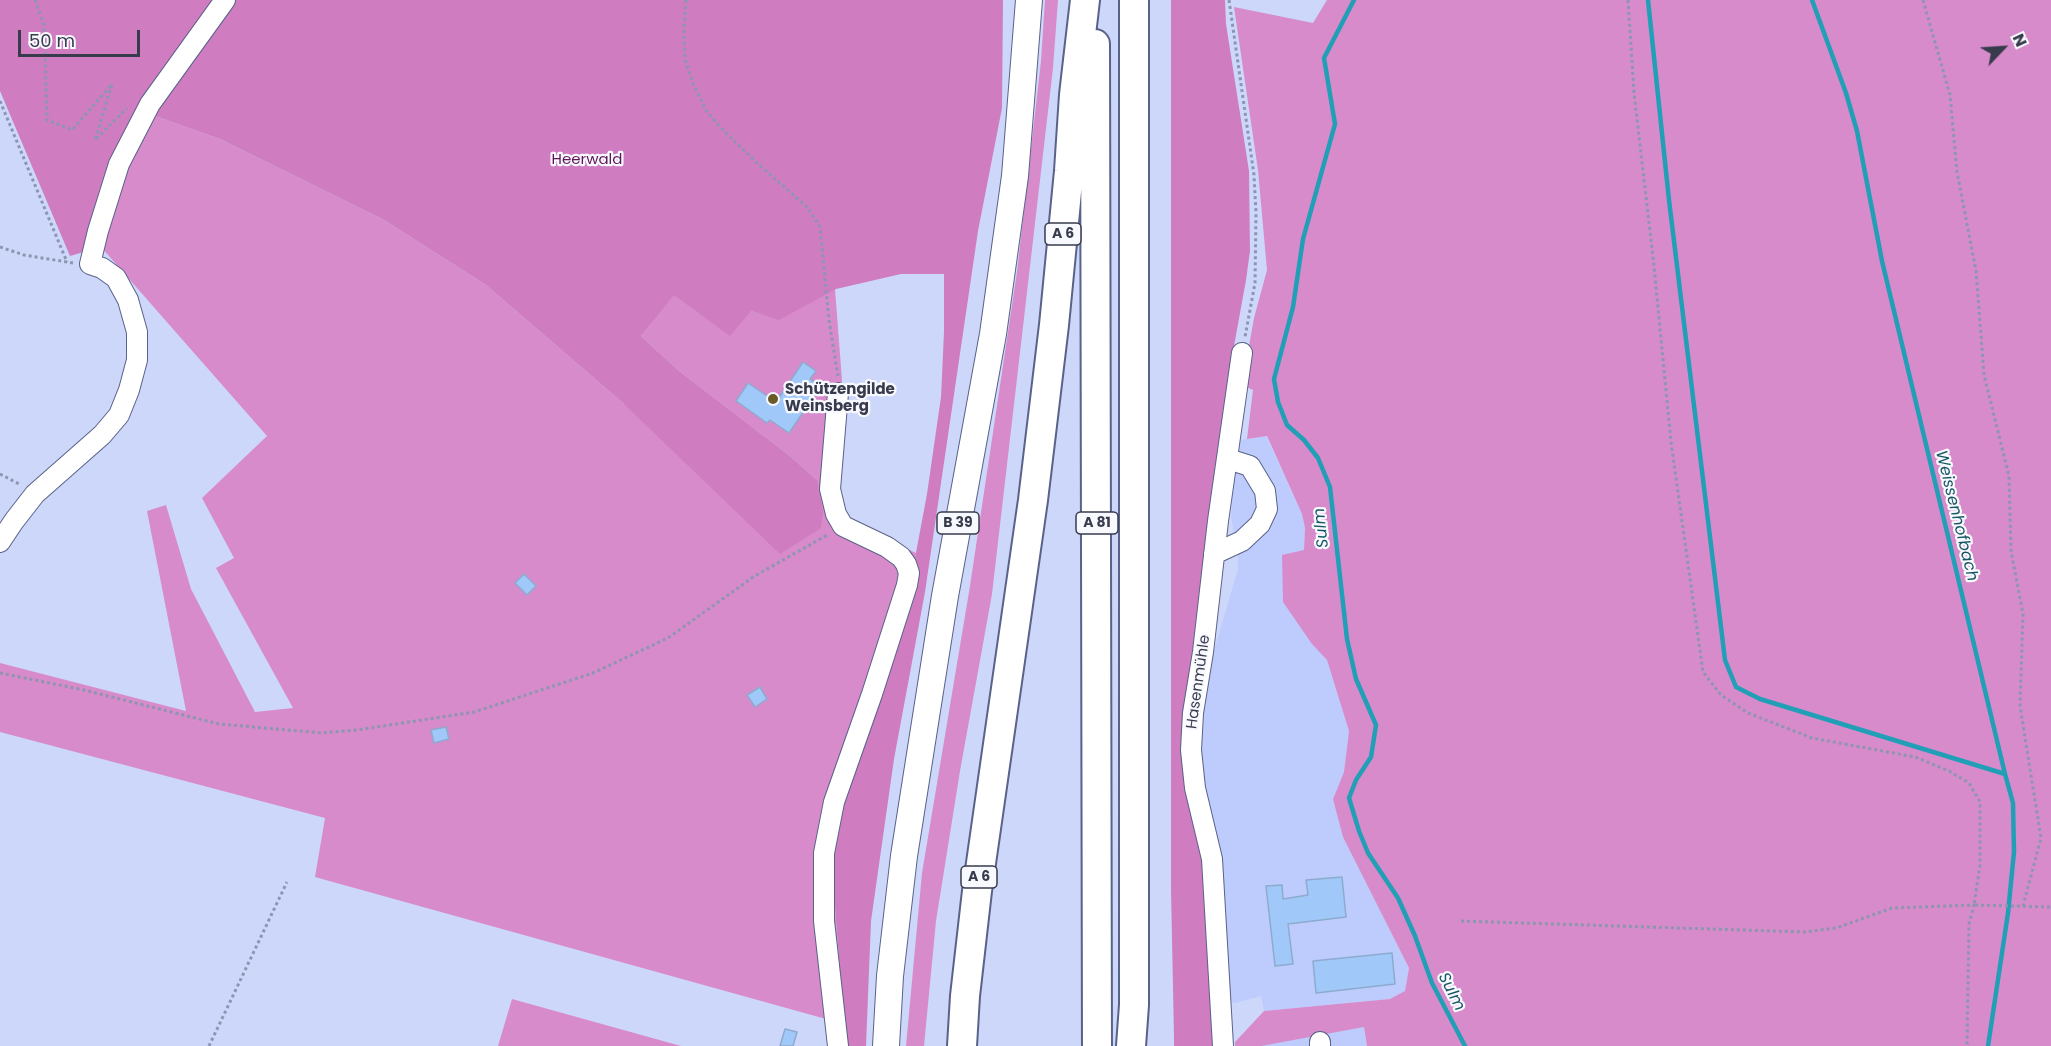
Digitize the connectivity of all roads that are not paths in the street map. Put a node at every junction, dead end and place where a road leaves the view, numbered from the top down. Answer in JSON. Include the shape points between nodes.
{"nodes":[{"id":1,"x":225,"y":0,"type":"edge"},
{"id":2,"x":1029,"y":0,"type":"edge"},
{"id":3,"x":1085,"y":0,"type":"edge"},
{"id":4,"x":1095,"y":0,"type":"edge"},
{"id":5,"x":1134,"y":0,"type":"edge"},
{"id":6,"x":1242,"y":353,"type":"road end"},
{"id":7,"x":838,"y":393,"type":"dead end"},
{"id":8,"x":1228,"y":459,"type":"junction"},
{"id":9,"x":0,"y":542,"type":"edge"},
{"id":10,"x":1214,"y":554,"type":"junction"},
{"id":11,"x":1134,"y":1005,"type":"junction"},
{"id":12,"x":1095,"y":1040,"type":"edge"},
{"id":13,"x":838,"y":1046,"type":"edge"},
{"id":14,"x":886,"y":1046,"type":"edge"},
{"id":15,"x":962,"y":1046,"type":"edge"},
{"id":16,"x":1131,"y":1046,"type":"edge"},
{"id":17,"x":1142,"y":1046,"type":"edge"},
{"id":18,"x":1223,"y":1046,"type":"edge"}],
"edges":[{"from":1,"to":9,"type":"street","via":[[150,104],[119,164],[98,231],[90,264],[116,278],[128,300],[137,332],[137,360],[119,415],[35,494]]},
{"from":2,"to":14,"type":"main road","number":"B 39","via":[[1013,187],[993,334],[909,822],[890,976]]},
{"from":3,"to":15,"type":"highway","number":"A 6","via":[[1054,325],[977,891]]},
{"from":4,"to":12,"type":"highway","number":"A 81"},
{"from":5,"to":11,"type":"highway"},
{"from":6,"to":8,"type":"street","name":"Hasenmühle"},
{"from":7,"to":13,"type":"street","via":[[830,489],[836,514],[843,526],[901,557],[909,573],[873,694],[834,802],[824,853],[824,921]]},
{"from":8,"to":10,"type":"street","name":"Hasenmühle"},
{"from":8,"to":10,"type":"street","via":[[1251,466],[1266,491],[1267,509],[1260,524],[1242,541]]},
{"from":10,"to":18,"type":"street","name":"Hasenmühle","via":[[1191,750],[1195,788],[1212,859]]},
{"from":11,"to":16,"type":"highway"},
{"from":11,"to":17,"type":"highway"}]}
